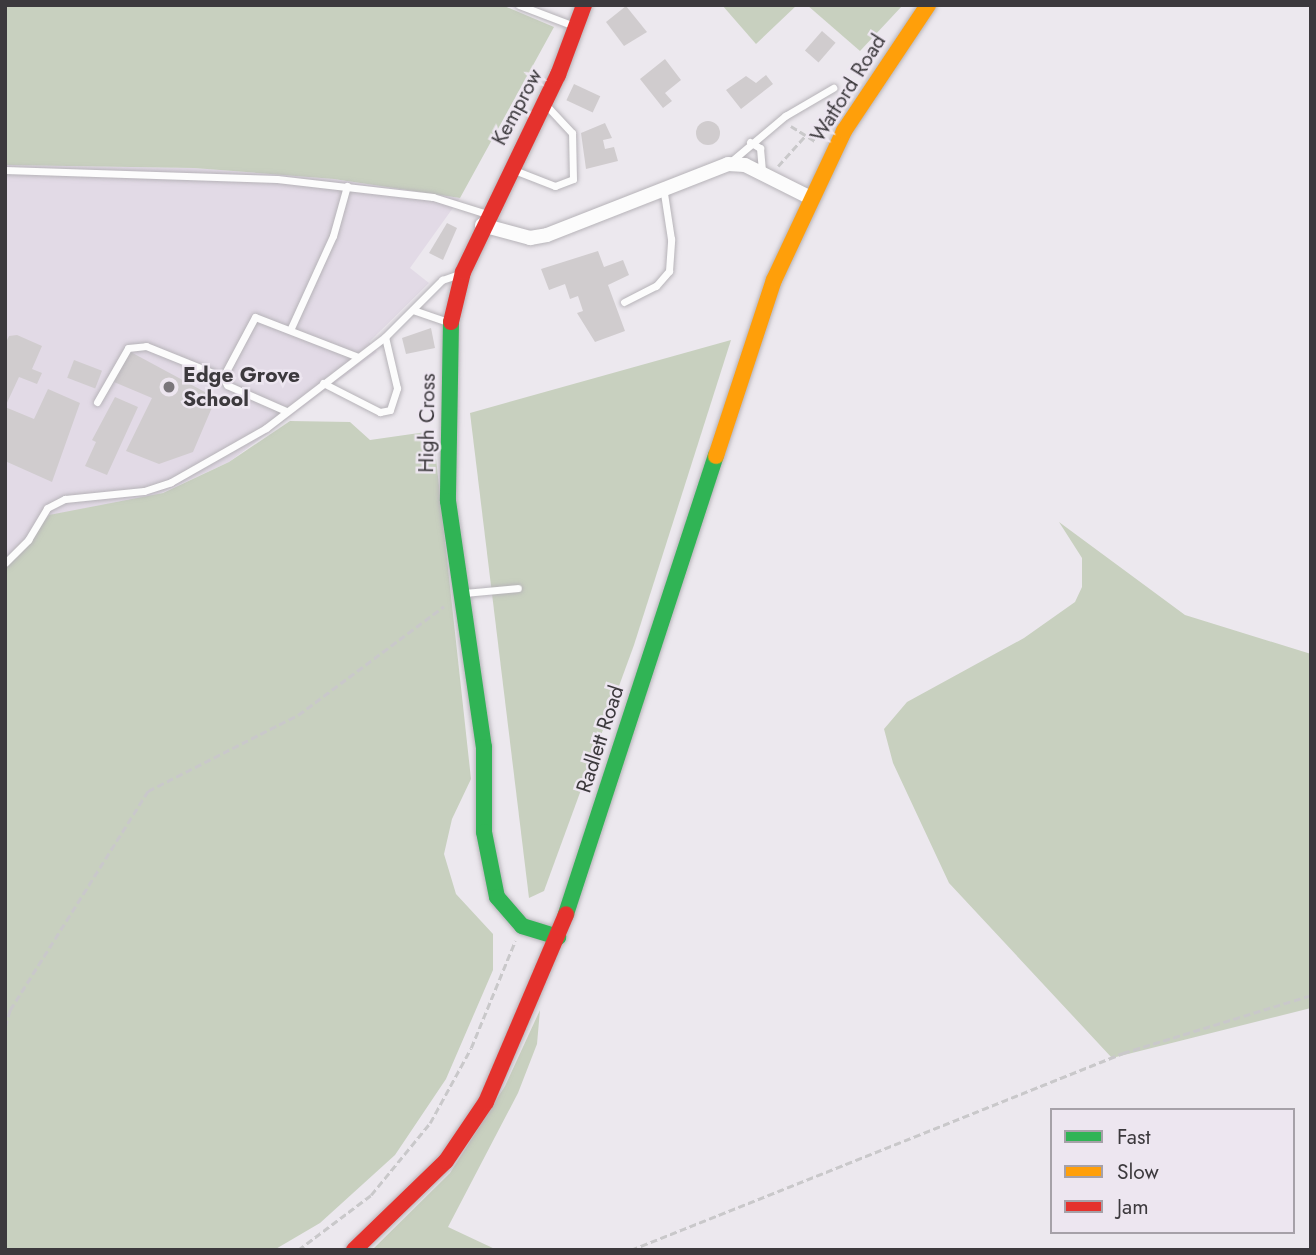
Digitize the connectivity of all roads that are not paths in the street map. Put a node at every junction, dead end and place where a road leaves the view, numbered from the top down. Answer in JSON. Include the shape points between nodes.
{"nodes":[{"id":1,"x":519,"y":5,"type":"edge"},
{"id":2,"x":584,"y":5,"type":"edge"},
{"id":3,"x":928,"y":5,"type":"edge"},
{"id":4,"x":578,"y":27,"type":"junction"},
{"id":5,"x":833,"y":88,"type":"dead end"},
{"id":6,"x":543,"y":104,"type":"junction"},
{"id":7,"x":750,"y":142,"type":"junction"},
{"id":8,"x":728,"y":164,"type":"junction"},
{"id":9,"x":509,"y":168,"type":"junction"},
{"id":10,"x":5,"y":170,"type":"edge"},
{"id":11,"x":765,"y":174,"type":"junction"},
{"id":12,"x":347,"y":186,"type":"junction"},
{"id":13,"x":664,"y":193,"type":"junction"},
{"id":14,"x":809,"y":197,"type":"junction"},
{"id":15,"x":484,"y":219,"type":"junction"},
{"id":16,"x":463,"y":272,"type":"junction"},
{"id":17,"x":624,"y":302,"type":"dead end"},
{"id":18,"x":412,"y":310,"type":"junction"},
{"id":19,"x":451,"y":323,"type":"junction"},
{"id":20,"x":291,"y":328,"type":"junction"},
{"id":21,"x":384,"y":337,"type":"junction"},
{"id":22,"x":358,"y":357,"type":"junction"},
{"id":23,"x":223,"y":377,"type":"junction"},
{"id":24,"x":323,"y":383,"type":"junction"},
{"id":25,"x":97,"y":402,"type":"dead end"},
{"id":26,"x":286,"y":411,"type":"junction"},
{"id":27,"x":5,"y":563,"type":"edge"},
{"id":28,"x":518,"y":588,"type":"dead end"},
{"id":29,"x":461,"y":594,"type":"junction"},
{"id":30,"x":558,"y":937,"type":"junction"},
{"id":31,"x":354,"y":1250,"type":"edge"}],
"edges":[{"from":1,"to":4,"type":"lane"},
{"from":2,"to":4,"type":"main road","name":"Kemprow"},
{"from":3,"to":14,"type":"main road","name":"Watford Road","via":[[875,78]]},
{"from":4,"to":6,"type":"main road","name":"Kemprow"},
{"from":5,"to":7,"type":"lane"},
{"from":6,"to":9,"type":"main road","name":"Kemprow"},
{"from":6,"to":9,"type":"lane","via":[[572,133],[573,179],[555,186]]},
{"from":7,"to":8,"type":"lane"},
{"from":7,"to":11,"type":"lane","via":[[760,148]]},
{"from":8,"to":11,"type":"street"},
{"from":8,"to":13,"type":"street"},
{"from":9,"to":15,"type":"main road","name":"Kemprow"},
{"from":10,"to":12,"type":"lane","via":[[226,176]]},
{"from":11,"to":14,"type":"street"},
{"from":12,"to":15,"type":"lane","via":[[444,200]]},
{"from":12,"to":20,"type":"lane","via":[[333,236]]},
{"from":13,"to":15,"type":"street","via":[[530,238]]},
{"from":13,"to":17,"type":"lane","via":[[671,239],[668,271],[656,286]]},
{"from":14,"to":30,"type":"main road","name":"Radlett Road","via":[[745,362]]},
{"from":15,"to":16,"type":"main road","name":"High Cross"},
{"from":16,"to":18,"type":"lane","via":[[442,280]]},
{"from":16,"to":19,"type":"main road","name":"High Cross"},
{"from":18,"to":19,"type":"lane"},
{"from":18,"to":21,"type":"lane"},
{"from":19,"to":29,"type":"main road","name":"High Cross","via":[[447,475]]},
{"from":20,"to":22,"type":"lane"},
{"from":20,"to":23,"type":"lane","via":[[255,317]]},
{"from":21,"to":22,"type":"lane"},
{"from":21,"to":24,"type":"lane","via":[[397,388],[390,410],[380,412]]},
{"from":22,"to":24,"type":"lane"},
{"from":23,"to":25,"type":"lane","via":[[146,346],[128,348]]},
{"from":23,"to":26,"type":"lane","via":[[227,385]]},
{"from":24,"to":26,"type":"lane"},
{"from":26,"to":27,"type":"lane","via":[[221,456],[171,482],[144,491],[65,499],[47,508],[28,540]]},
{"from":28,"to":29,"type":"lane"},
{"from":29,"to":30,"type":"main road","name":"High Cross","via":[[484,747],[484,832],[497,897],[522,926]]},
{"from":30,"to":31,"type":"main road","name":"Radlett Road","via":[[486,1102],[446,1161]]}]}
